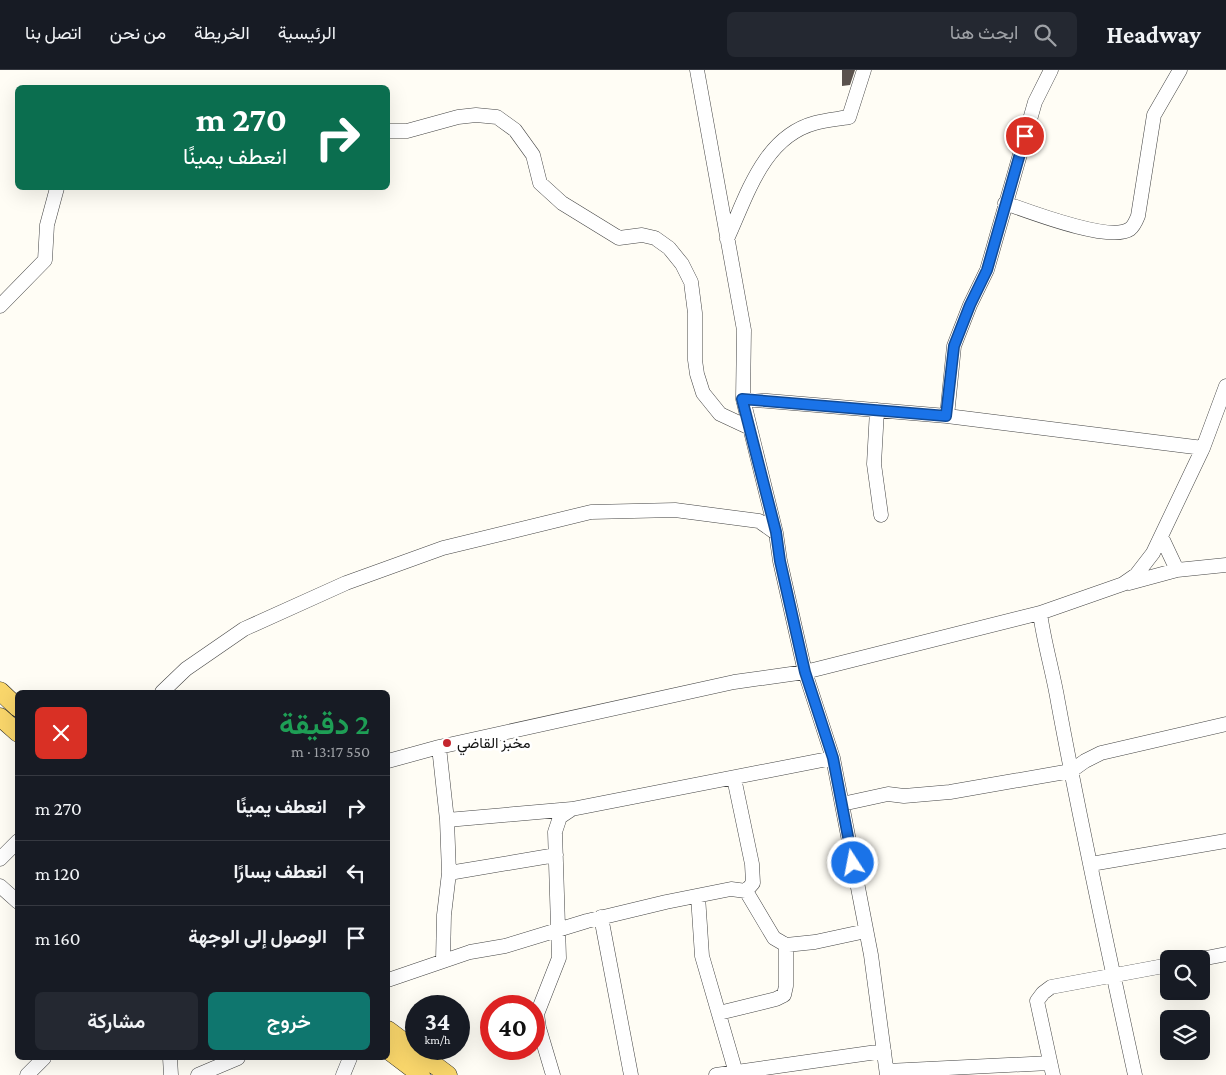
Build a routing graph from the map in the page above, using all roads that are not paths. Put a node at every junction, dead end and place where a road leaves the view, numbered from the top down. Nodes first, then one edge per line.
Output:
1 (697, 70) edge
2 (864, 70) edge
3 (1051, 70) edge
4 (1180, 70) edge
5 (390, 131) edge
6 (56, 190) edge
7 (1005, 203) junction
8 (727, 239) junction
9 (0, 306) edge
10 (1226, 386) edge
11 (742, 399) junction
12 (877, 410) junction
13 (946, 416) junction
14 (750, 428) junction
15 (1202, 448) junction
16 (881, 515) dead end
17 (776, 532) junction
18 (1161, 536) junction
19 (1226, 565) edge
20 (1177, 570) junction
21 (1123, 584) junction
22 (1040, 613) junction
23 (805, 672) junction
24 (164, 690) edge
25 (0, 691) edge
26 (15, 705) edge
27 (0, 717) edge
28 (1226, 724) edge
29 (15, 730) edge
30 (438, 747) junction
31 (833, 758) junction
32 (390, 760) edge
33 (1070, 772) junction
34 (734, 778) junction
35 (842, 804) junction
36 (572, 809) junction
37 (447, 820) junction
38 (1226, 841) edge
39 (15, 844) edge
40 (556, 855) junction
41 (0, 860) edge
42 (1091, 864) junction
43 (449, 873) junction
44 (0, 886) edge
45 (746, 890) junction
46 (698, 896) junction
47 (15, 899) edge
48 (601, 917) junction
49 (558, 930) junction
50 (866, 931) junction
51 (786, 945) junction
52 (1226, 954) edge
53 (1210, 957) edge
54 (443, 960) junction
55 (1160, 967) edge
56 (1114, 976) junction
57 (390, 979) edge
58 (718, 1013) junction
59 (390, 1032) edge
60 (884, 1051) junction
61 (390, 1052) edge
62 (42, 1060) edge
63 (170, 1060) edge
64 (233, 1060) edge
65 (349, 1060) edge
66 (1051, 1069) edge
67 (736, 1073) junction
68 (887, 1073) edge
69 (28, 1075) edge
70 (171, 1075) edge
71 (198, 1075) edge
72 (343, 1075) edge
73 (421, 1075) edge
74 (448, 1075) edge
75 (552, 1075) edge
76 (631, 1075) edge
77 (716, 1075) edge
78 (1135, 1075) edge

1 - 8 street
2 - 8 street
3 - 7 street
4 - 7 street
5 - 14 street
6 - 9 street
7 - 13 street
8 - 11 street
10 - 15 street
11 - 12 street
11 - 14 street
12 - 13 street
12 - 16 street
13 - 15 street
14 - 17 street
15 - 18 street
17 - 23 street
17 - 24 street
18 - 20 street
18 - 21 street
19 - 20 street
20 - 21 street
21 - 22 street
22 - 23 street
22 - 33 street
23 - 30 street
23 - 31 street
25 - 26 main road
27 - 29 main road
28 - 33 street
30 - 32 street
30 - 37 street
31 - 34 street
31 - 35 street
33 - 35 street
33 - 42 street
34 - 36 street
34 - 45 street
35 - 50 street
36 - 37 street
36 - 40 street
37 - 43 street
38 - 42 street
39 - 41 street
40 - 43 street
40 - 49 street
42 - 56 street
43 - 54 street
44 - 47 street
45 - 46 street
45 - 51 street
46 - 48 street
46 - 58 street
48 - 49 street
48 - 76 street
49 - 54 street
49 - 75 street
50 - 51 street
50 - 60 street
51 - 58 street
52 - 53 street
54 - 57 street
55 - 56 street
56 - 66 street
56 - 78 street
58 - 67 street
59 - 74 main road
60 - 67 street
60 - 68 street
61 - 73 main road
62 - 69 street
63 - 70 street
64 - 71 street
65 - 72 street
66 - 68 street
67 - 77 street

